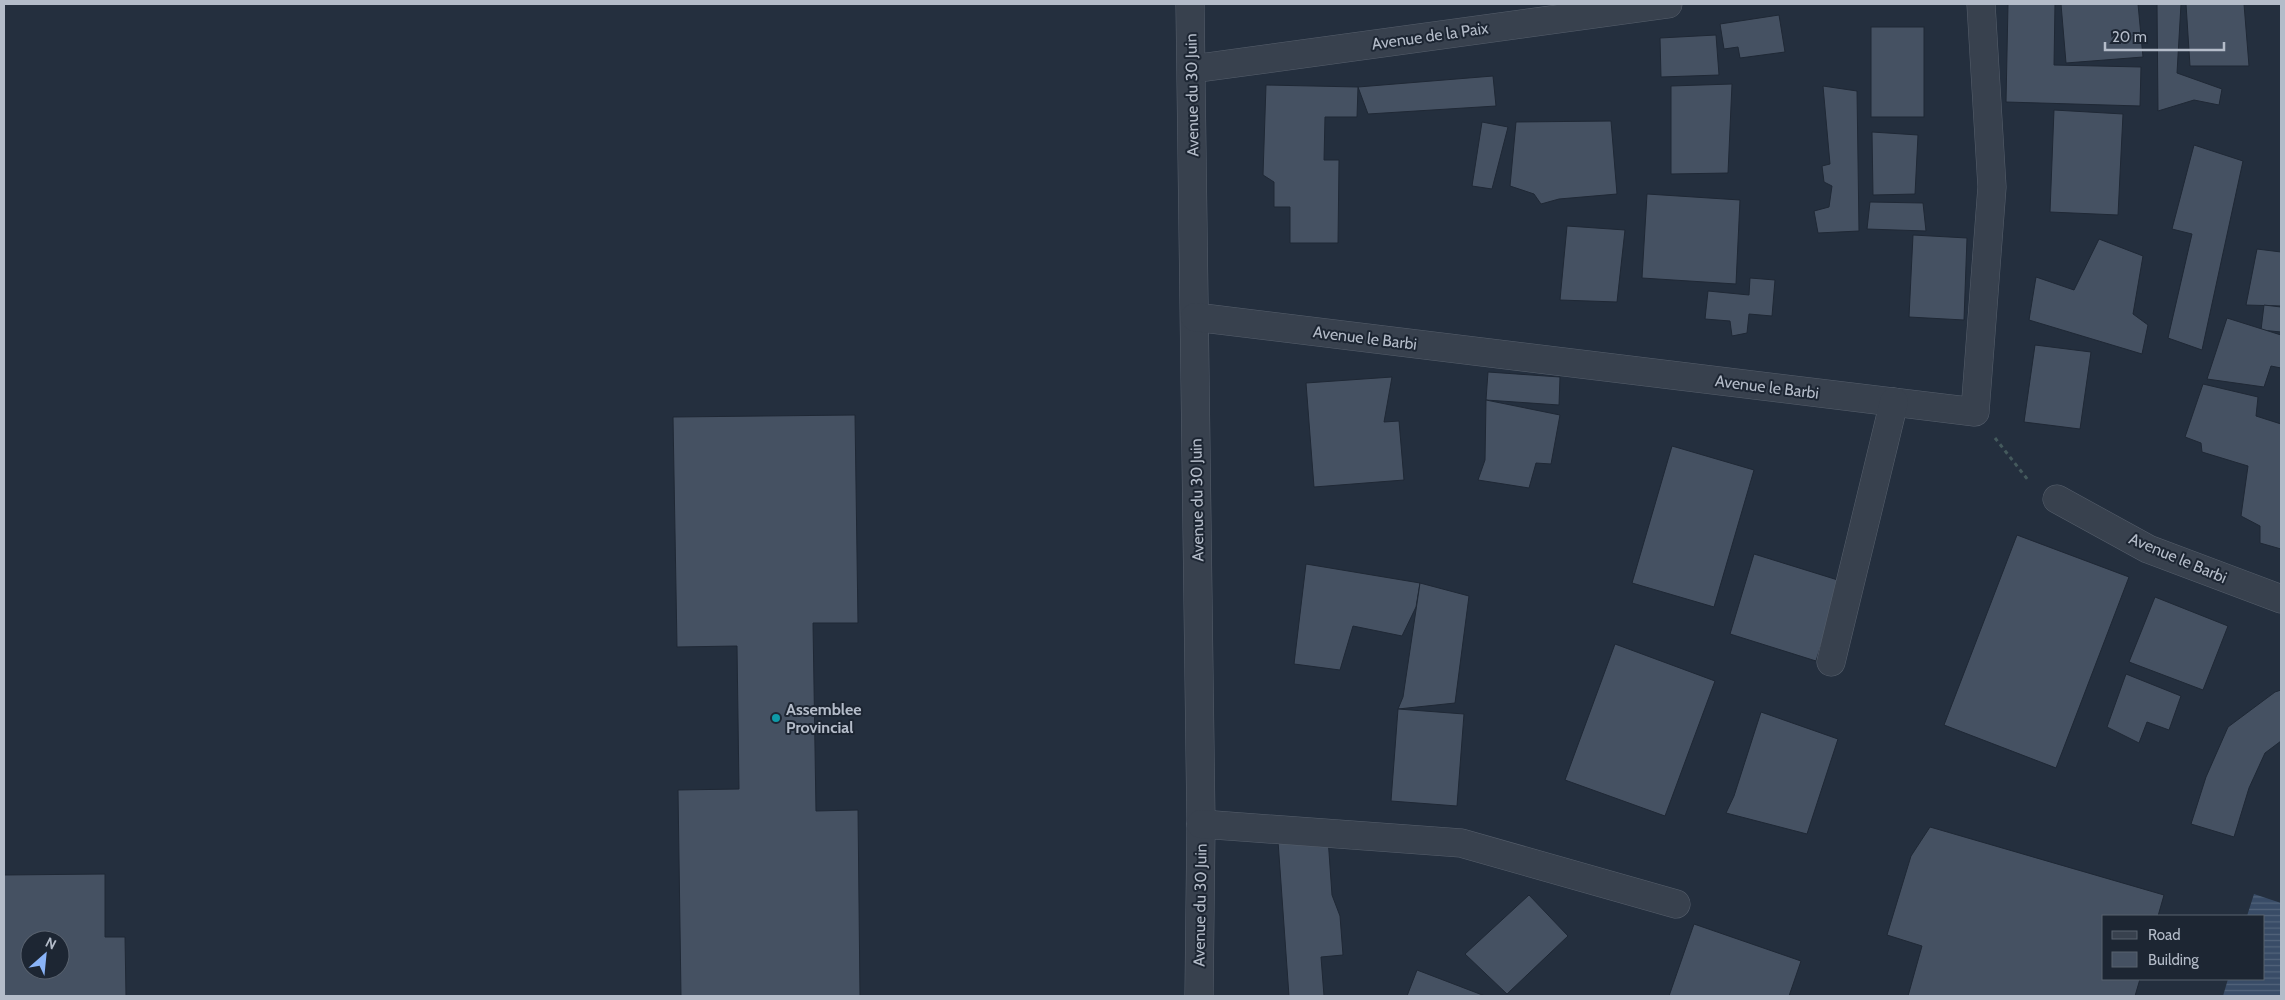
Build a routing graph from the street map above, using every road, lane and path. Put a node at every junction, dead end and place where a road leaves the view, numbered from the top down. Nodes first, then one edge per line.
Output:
1 (1190, 4) edge
2 (1668, 4) edge
3 (1981, 4) edge
4 (1192, 69) junction
5 (1195, 317) junction
6 (1894, 402) junction
7 (1975, 412) junction
8 (2057, 499) joint
9 (2281, 600) edge
10 (1831, 662) dead end
11 (1201, 824) junction
12 (1676, 904) dead end
13 (1199, 996) edge

1 - 4 street, Avenue du 30 Juin
2 - 4 street, Avenue de la Paix
3 - 7 street
4 - 5 street, Avenue du 30 Juin
5 - 6 street, Avenue le Barbi
5 - 11 street, Avenue du 30 Juin
6 - 7 street, Avenue le Barbi
6 - 10 street
7 - 8 path
8 - 9 street, Avenue le Barbi
11 - 12 street
11 - 13 street, Avenue du 30 Juin

